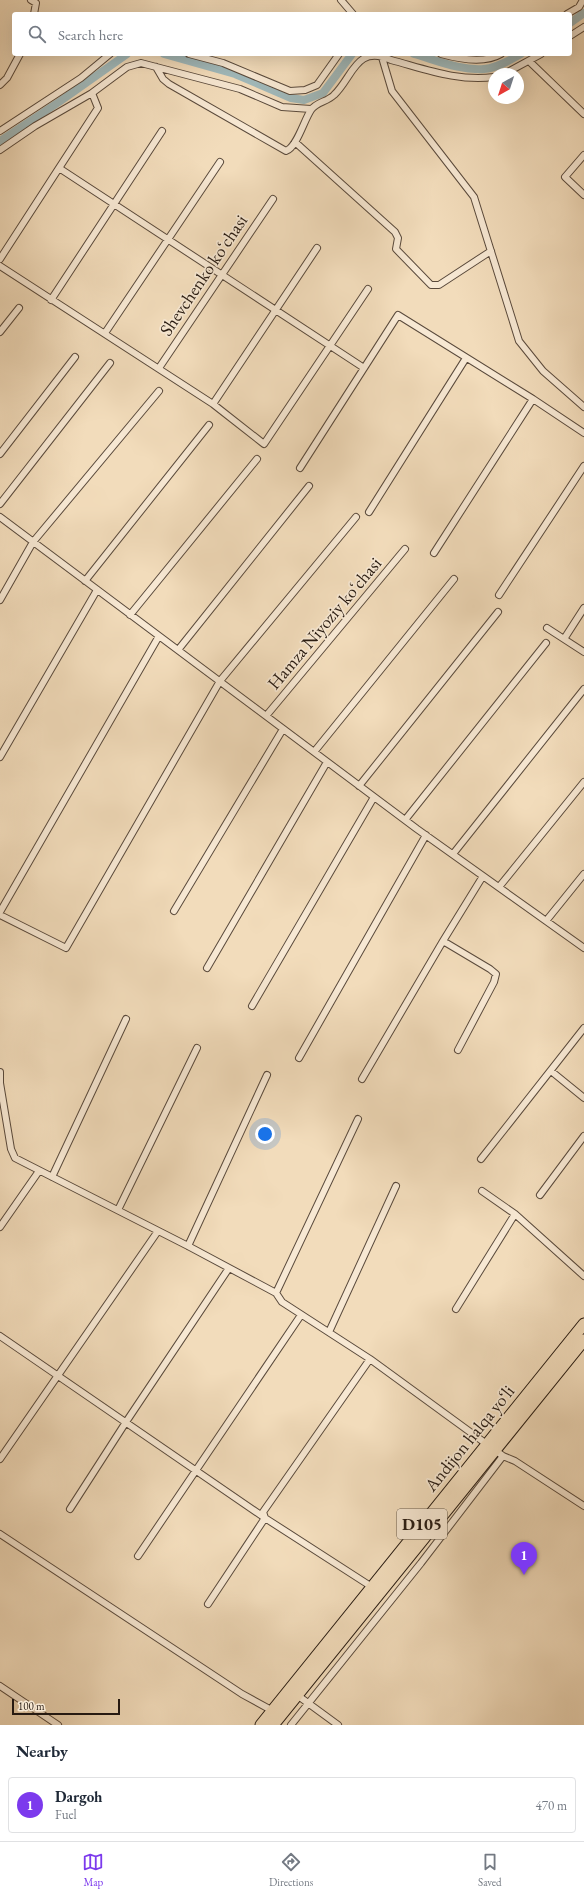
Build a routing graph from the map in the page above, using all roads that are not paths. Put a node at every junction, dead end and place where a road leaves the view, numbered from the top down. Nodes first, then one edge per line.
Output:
1 (31, 0) edge
2 (341, 0) edge
3 (583, 0) edge
4 (34, 12) edge
5 (351, 12) edge
6 (570, 12) edge
7 (584, 27) edge
8 (572, 35) edge
9 (19, 56) edge
10 (108, 56) edge
11 (197, 56) edge
12 (338, 56) edge
13 (376, 56) edge
14 (382, 56) edge
15 (384, 56) edge
16 (448, 56) edge
17 (494, 56) edge
18 (538, 56) edge
19 (530, 62) junction
20 (156, 67) junction
21 (517, 68) edge
22 (488, 78) edge
23 (0, 85) edge
24 (92, 93) junction
25 (311, 109) junction
26 (584, 114) edge
27 (0, 131) edge
28 (162, 131) dead end
29 (295, 142) junction
30 (0, 150) edge
31 (584, 155) edge
32 (220, 162) dead end
33 (59, 168) junction
34 (584, 195) edge
35 (273, 199) dead end
36 (114, 203) junction
37 (169, 239) junction
38 (317, 248) dead end
39 (491, 251) junction
40 (0, 259) edge
41 (0, 266) edge
42 (221, 274) junction
43 (368, 290) dead end
44 (51, 300) junction
45 (19, 308) dead end
46 (276, 311) junction
47 (0, 332) edge
48 (105, 333) junction
49 (330, 346) junction
50 (75, 357) dead end
51 (466, 358) junction
52 (110, 363) dead end
53 (159, 368) junction
54 (364, 368) junction
55 (159, 391) dead end
56 (533, 399) junction
57 (214, 404) junction
58 (584, 407) edge
59 (209, 425) dead end
60 (584, 433) edge
61 (0, 454) edge
62 (257, 460) dead end
63 (584, 466) edge
64 (300, 468) dead end
65 (309, 486) dead end
66 (0, 504) edge
67 (369, 512) dead end
68 (0, 517) edge
69 (356, 517) dead end
70 (33, 542) junction
71 (405, 549) dead end
72 (434, 554) dead end
73 (454, 579) dead end
74 (85, 581) junction
75 (97, 590) junction
76 (499, 595) dead end
77 (0, 600) edge
78 (584, 608) edge
79 (498, 612) dead end
80 (130, 615) junction
81 (546, 628) dead end
82 (159, 636) junction
83 (564, 639) junction
84 (546, 643) dead end
85 (178, 650) junction
86 (584, 652) edge
87 (220, 681) junction
88 (584, 689) edge
89 (266, 716) junction
90 (283, 729) junction
91 (314, 752) junction
92 (0, 757) edge
93 (327, 762) junction
94 (584, 782) edge
95 (359, 786) junction
96 (374, 796) junction
97 (405, 820) junction
98 (426, 836) junction
99 (453, 854) junction
100 (584, 874) edge
101 (483, 876) junction
102 (499, 887) junction
103 (174, 911) dead end
104 (0, 914) edge
105 (546, 921) junction
106 (442, 941) junction
107 (584, 948) edge
108 (208, 968) dead end
109 (252, 1006) dead end
110 (126, 1019) dead end
111 (584, 1028) edge
112 (197, 1048) dead end
113 (458, 1050) dead end
114 (299, 1058) dead end
115 (550, 1071) junction
116 (0, 1072) edge
117 (267, 1075) dead end
118 (362, 1079) dead end
119 (0, 1083) edge
120 (584, 1098) edge
121 (358, 1119) dead end
122 (584, 1136) edge
123 (481, 1159) dead end
124 (38, 1171) junction
125 (52, 1177) junction
126 (396, 1186) dead end
127 (482, 1191) dead end
128 (540, 1194) dead end
129 (118, 1210) junction
130 (515, 1214) junction
131 (0, 1227) edge
132 (158, 1231) junction
133 (188, 1246) junction
134 (229, 1268) junction
135 (584, 1276) edge
136 (276, 1293) junction
137 (456, 1309) dead end
138 (301, 1315) junction
139 (584, 1324) edge
140 (329, 1332) junction
141 (0, 1336) edge
142 (584, 1340) edge
143 (370, 1359) junction
144 (57, 1375) junction
145 (126, 1422) junction
146 (494, 1450) junction
147 (0, 1459) edge
148 (196, 1470) junction
149 (584, 1506) edge
150 (70, 1509) dead end
151 (265, 1518) junction
152 (0, 1534) edge
153 (138, 1556) dead end
154 (372, 1587) junction
155 (208, 1604) dead end
156 (0, 1686) edge
157 (297, 1695) junction
158 (308, 1703) junction
159 (273, 1710) junction
160 (58, 1725) edge
161 (261, 1725) edge
162 (273, 1725) edge
163 (290, 1725) edge
164 (338, 1725) edge

1 - 4 street
2 - 5 street
3 - 6 street
7 - 8 street
9 - 23 street
10 - 27 street
11 - 12 street
13 - 25 street
14 - 39 street
15 - 22 street
16 - 17 street
18 - 19 street
19 - 21 street
19 - 26 street
20 - 24 street
20 - 25 street
20 - 29 street
24 - 30 street
24 - 33 street
25 - 29 street
28 - 36 street
29 - 39 street
31 - 34 street
32 - 37 street
33 - 36 street
33 - 40 street
35 - 42 street, Shevchenko koʻchasi
36 - 37 street
36 - 44 street
37 - 42 street
37 - 48 street
38 - 46 street
39 - 58 street
41 - 44 street
42 - 46 street
42 - 53 street, Shevchenko koʻchasi
43 - 49 street
44 - 48 street
45 - 47 street
46 - 49 street
46 - 57 street
48 - 53 street
49 - 54 street
49 - 57 street
50 - 61 street
51 - 54 street
51 - 56 street
51 - 67 street
52 - 66 street
53 - 57 street
54 - 64 street
55 - 70 street
56 - 60 street
56 - 72 street
59 - 74 street
62 - 80 street
63 - 76 street
65 - 85 street
68 - 70 street
69 - 87 street
70 - 74 street
70 - 77 street
71 - 89 street, Hamza Niyoziy koʻchasi
73 - 91 street
74 - 75 street
75 - 80 street
75 - 92 street
78 - 83 street
79 - 95 street
80 - 82 street
81 - 83 street
82 - 85 street
82 - 104 street
83 - 86 street
84 - 97 street
85 - 87 street
87 - 89 street
87 - 104 street
88 - 99 street
89 - 90 street
90 - 91 street
90 - 103 street
91 - 93 street
93 - 95 street
93 - 108 street
94 - 102 street
95 - 96 street
96 - 97 street
96 - 109 street
97 - 98 street
98 - 99 street
98 - 114 street
99 - 101 street
100 - 105 street
101 - 102 street
101 - 106 street
102 - 105 street
105 - 107 street
106 - 113 street
106 - 118 street
110 - 125 street
111 - 115 street
112 - 129 street
115 - 120 street
115 - 123 street
116 - 119 street
117 - 133 street
119 - 124 street
121 - 136 street
122 - 128 street
124 - 125 street
124 - 131 street
125 - 129 street
126 - 140 street
127 - 130 street
129 - 132 street
130 - 135 street
130 - 137 street
132 - 133 street
132 - 144 street
133 - 134 street
134 - 136 street
134 - 145 street
136 - 138 street
138 - 140 street
138 - 148 street
139 - 146 highway, Andijon halqa yo‘li / D105
140 - 143 street
141 - 144 street
142 - 146 highway, Andijon halqa yo‘li / D105
143 - 146 street
143 - 151 street
144 - 145 street
144 - 147 street
145 - 148 street
145 - 150 street
146 - 149 street
146 - 154 highway, Andijon halqa yo‘li / D105
146 - 157 highway, Andijon halqa yo‘li / D105
146 - 158 street
148 - 151 street
148 - 153 street
151 - 154 street
151 - 155 street
152 - 159 street
154 - 159 highway, Andijon halqa yo‘li / D105
156 - 160 street
157 - 158 street
157 - 162 highway, Andijon halqa yo‘li / D105
158 - 163 street
158 - 164 street
159 - 161 highway, Andijon halqa yo‘li / D105

